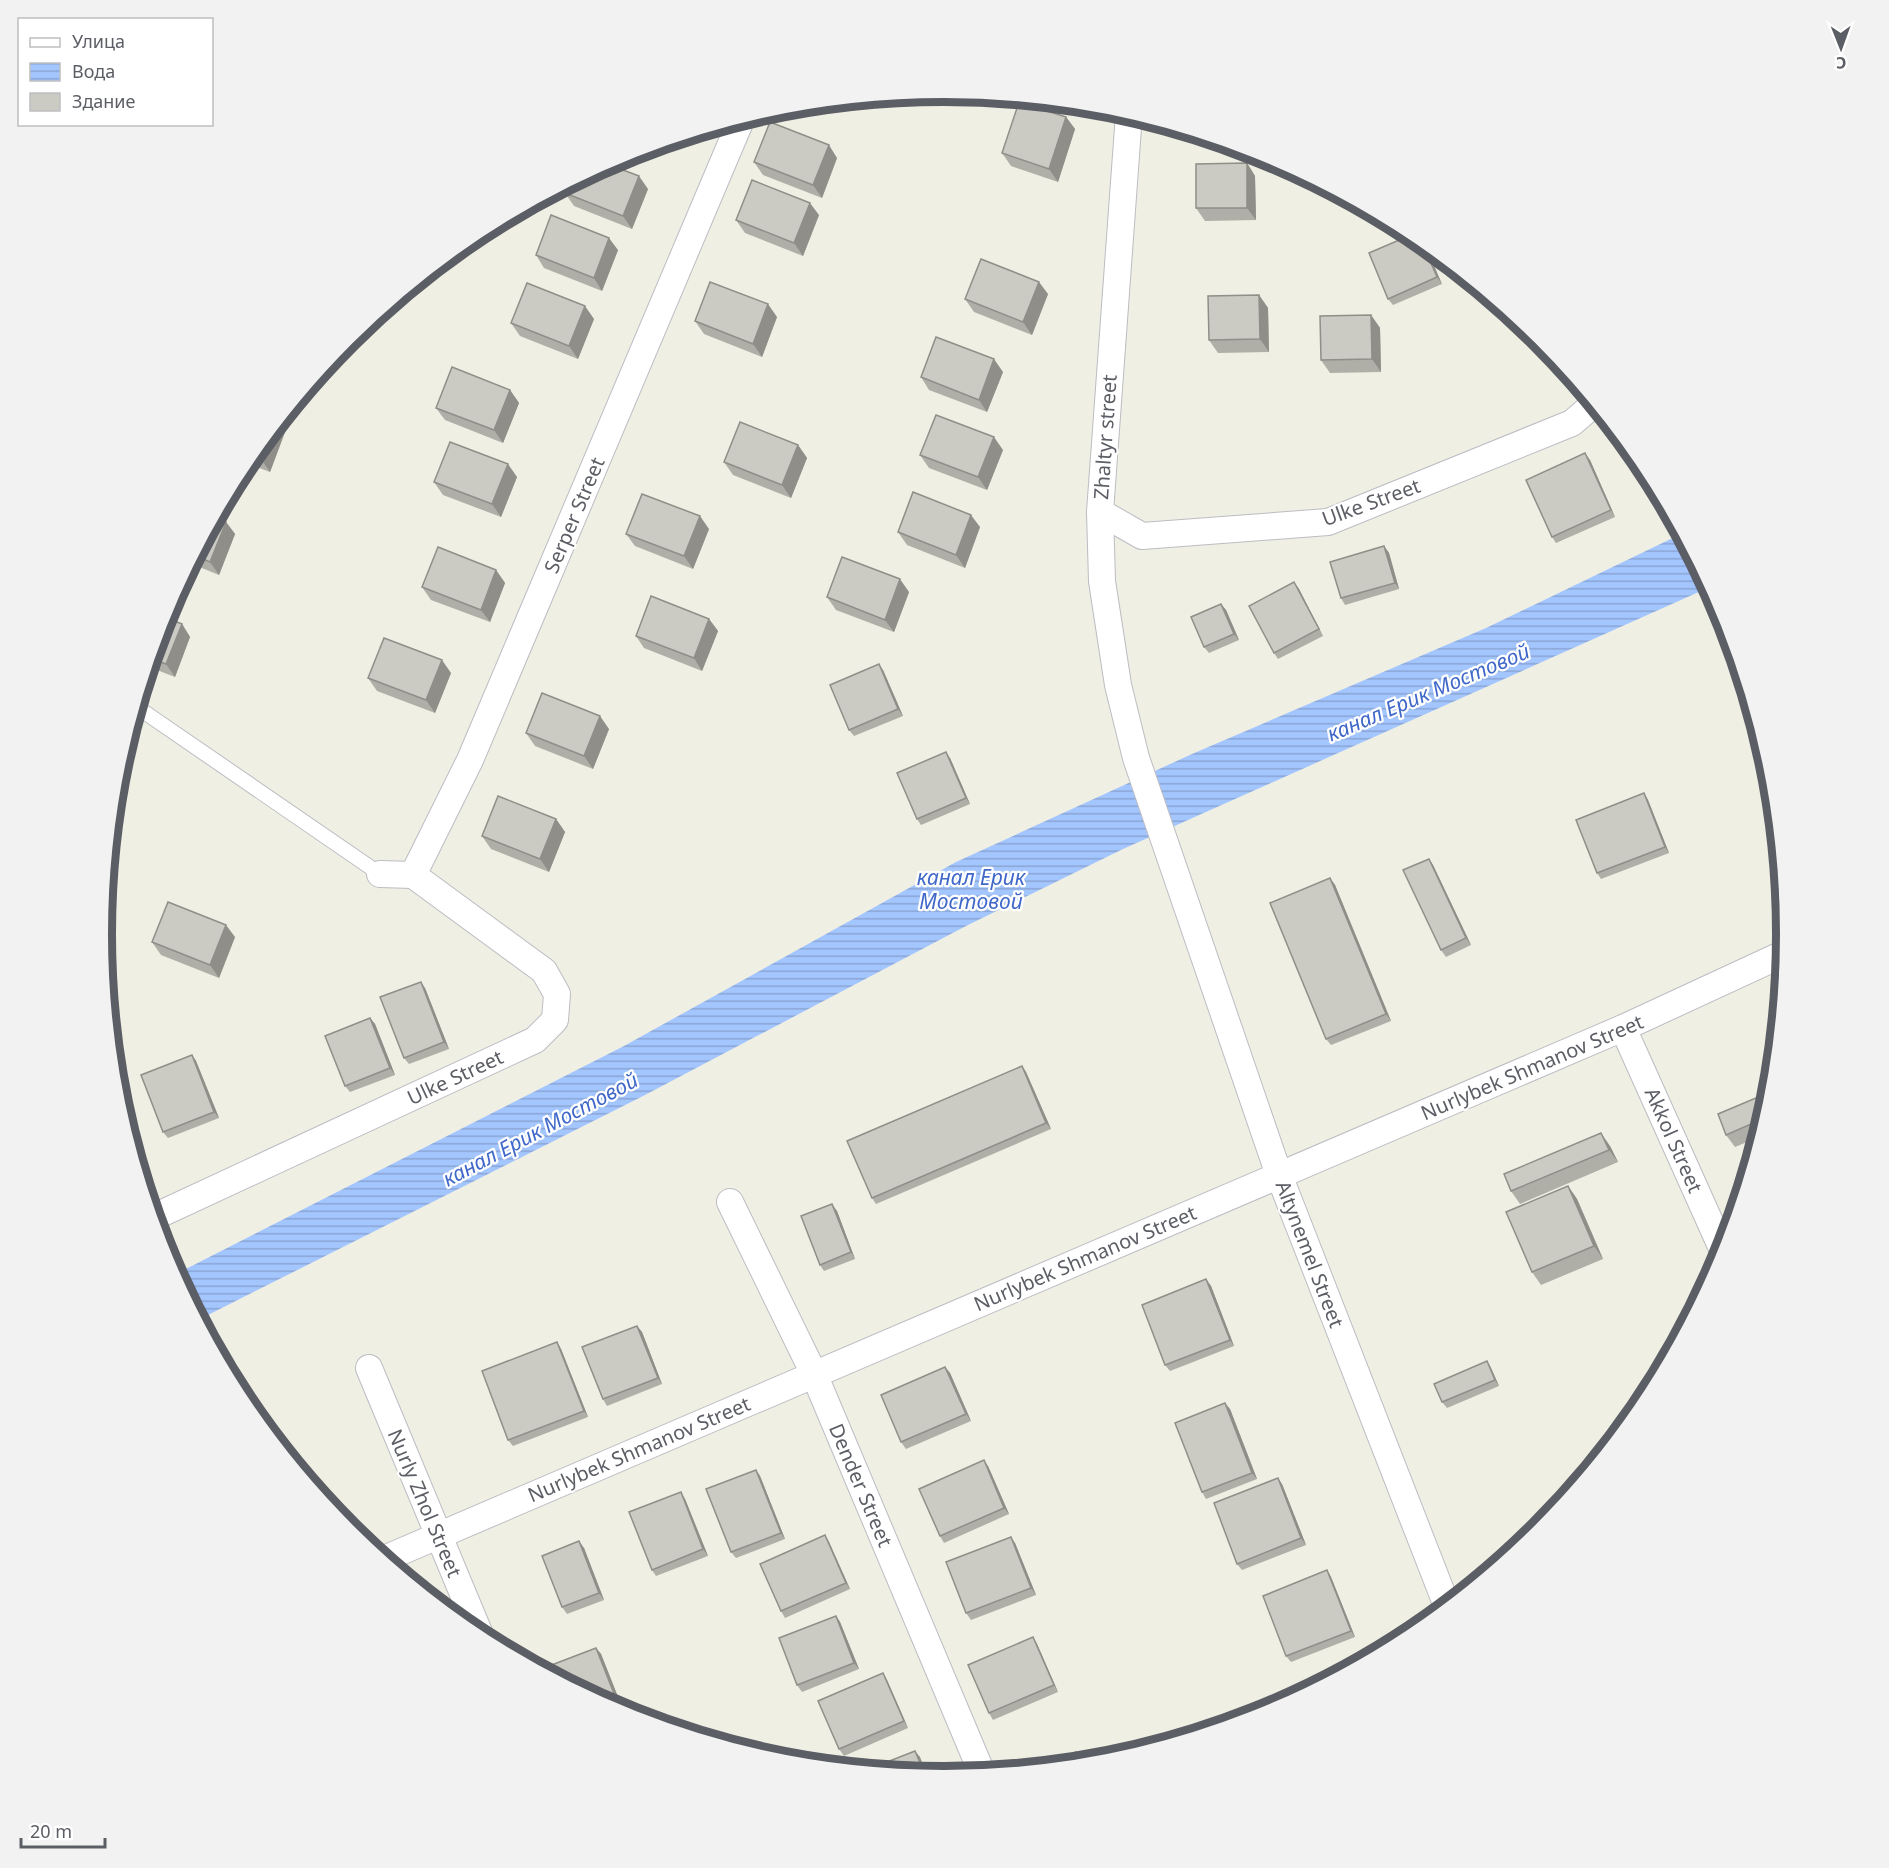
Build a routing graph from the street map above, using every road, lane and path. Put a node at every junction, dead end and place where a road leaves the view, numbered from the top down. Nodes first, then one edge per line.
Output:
1 (1128, 123) edge
2 (738, 128) edge
3 (1589, 408) edge
4 (1100, 512) junction
5 (143, 711) edge
6 (380, 874) joint
7 (413, 875) junction
8 (1183, 898) joint
9 (1776, 957) edge
10 (1623, 1028) junction
11 (1279, 1175) junction
12 (730, 1202) dead end
13 (162, 1213) edge
14 (1718, 1239) edge
15 (369, 1368) dead end
16 (814, 1374) junction
17 (439, 1535) junction
18 (392, 1556) edge
19 (1444, 1599) edge
20 (474, 1620) edge
21 (979, 1765) edge

1 - 4 street, Zhaltyr street
2 - 7 street, Serper Street
3 - 4 street, Ulke Street
4 - 8 street, Zhaltyr street
5 - 6 lane
6 - 7 street
7 - 13 street, Ulke Street
8 - 11 street, Altynemel Street
9 - 10 street, Nurlybek Shmanov Street
10 - 11 street, Nurlybek Shmanov Street
10 - 14 street, Akkol Street
11 - 16 street, Nurlybek Shmanov Street
11 - 19 street, Altynemel Street
12 - 16 street, Dender Street
15 - 17 street, Nurly Zhol Street
16 - 17 street, Nurlybek Shmanov Street
16 - 21 street, Dender Street
17 - 18 street, Nurlybek Shmanov Street
17 - 20 street, Nurly Zhol Street

